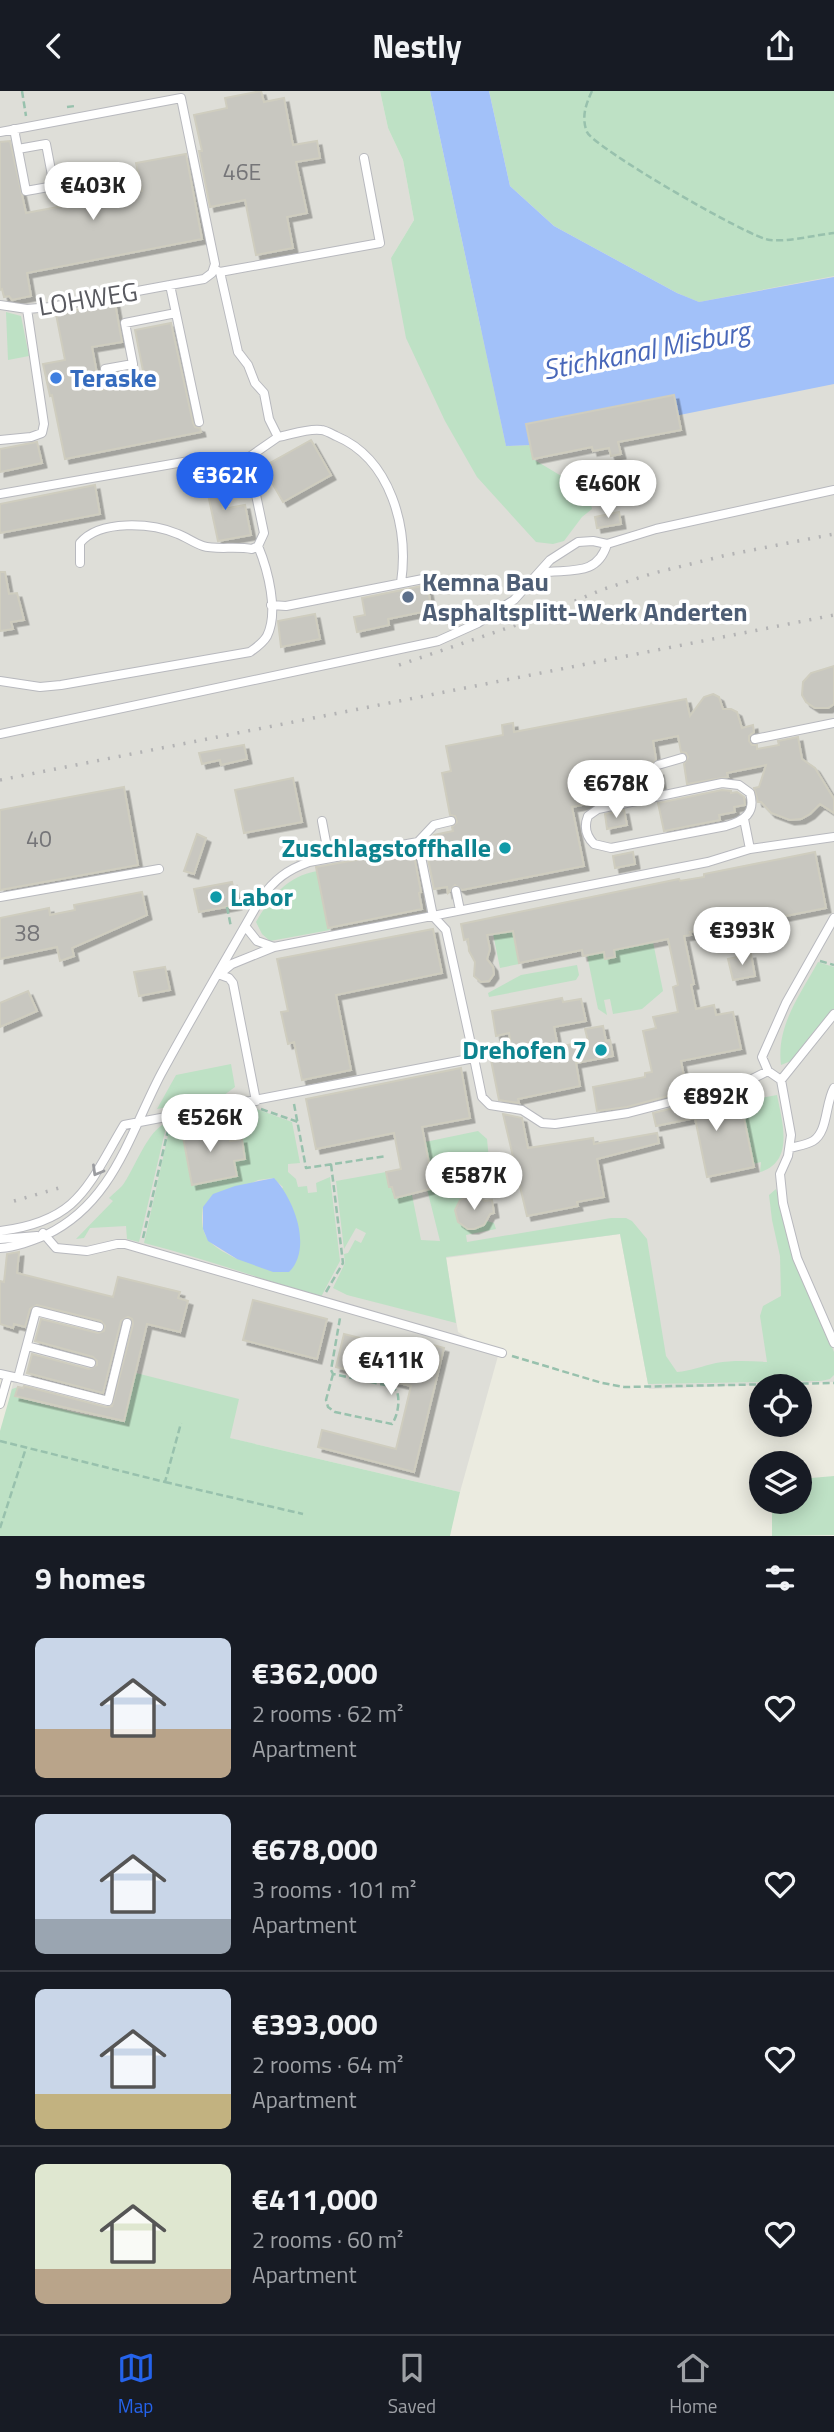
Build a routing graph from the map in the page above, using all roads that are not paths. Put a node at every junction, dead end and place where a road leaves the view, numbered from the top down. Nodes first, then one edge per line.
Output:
1 (14, 129) junction
2 (0, 132) edge
3 (18, 149) junction
4 (364, 158) dead end
5 (217, 271) junction
6 (173, 285) junction
7 (0, 305) edge
8 (26, 309) junction
9 (176, 313) junction
10 (105, 369) dead end
11 (199, 422) dead end
12 (278, 437) junction
13 (0, 440) edge
14 (242, 462) junction
15 (834, 490) edge
16 (0, 494) edge
17 (607, 544) junction
18 (258, 546) junction
19 (80, 563) dead end
20 (539, 573) junction
21 (428, 578) dead end
22 (401, 583) junction
23 (271, 605) junction
24 (0, 681) edge
25 (834, 723) edge
26 (0, 734) edge
27 (755, 739) dead end
28 (682, 758) dead end
29 (658, 765) dead end
30 (744, 819) junction
31 (322, 821) dead end
32 (451, 821) dead end
33 (834, 837) edge
34 (418, 842) junction
35 (750, 849) junction
36 (329, 858) junction
37 (159, 869) dead end
38 (456, 891) dead end
39 (0, 897) edge
40 (460, 910) junction
41 (433, 916) junction
42 (834, 918) edge
43 (245, 926) junction
44 (274, 947) junction
45 (218, 974) junction
46 (834, 1014) edge
47 (474, 1058) junction
48 (768, 1071) junction
49 (781, 1080) junction
50 (834, 1088) edge
51 (256, 1101) junction
52 (139, 1123) junction
53 (790, 1148) junction
54 (39, 1224) junction
55 (0, 1231) edge
56 (44, 1235) junction
57 (0, 1240) edge
58 (0, 1248) edge
59 (127, 1323) dead end
60 (99, 1327) dead end
61 (834, 1343) edge
62 (27, 1346) junction
63 (502, 1353) road end
64 (91, 1363) dead end
65 (4, 1375) edge
66 (18, 1378) junction
67 (0, 1404) edge

1 - 2 lane
1 - 3 lane
1 - 5 lane
3 - 3 lane
4 - 5 lane, LOHWEG
5 - 6 lane, LOHWEG
5 - 12 lane
6 - 8 lane, LOHWEG
6 - 9 lane
7 - 8 lane, LOHWEG
8 - 13 lane
9 - 10 lane
9 - 11 lane
12 - 14 lane
12 - 22 lane
14 - 16 lane
14 - 18 lane
15 - 17 lane
17 - 20 lane
17 - 20 lane
18 - 19 lane
18 - 23 lane
20 - 26 lane
21 - 22 lane
22 - 23 lane
23 - 24 lane
25 - 27 lane
28 - 29 lane
30 - 30 lane
30 - 35 lane
31 - 36 lane
32 - 34 lane
33 - 35 lane
34 - 36 lane
34 - 41 lane
35 - 40 lane
36 - 43 lane
37 - 39 lane
38 - 40 lane
40 - 41 lane
41 - 44 lane
41 - 47 lane
42 - 48 lane
43 - 44 lane
43 - 45 lane
44 - 45 lane
45 - 51 lane
45 - 52 lane
46 - 49 lane
47 - 48 lane
47 - 51 lane
48 - 49 lane
49 - 53 lane
50 - 53 lane
51 - 52 lane
52 -> 54 lane
52 - 56 lane
53 - 61 lane
54 - 55 lane
54 - 56 lane
56 - 57 lane
56 - 58 lane
56 - 63 lane
59 - 66 lane
60 - 62 lane
62 - 64 lane
62 - 66 lane
65 - 66 lane
65 - 67 lane

